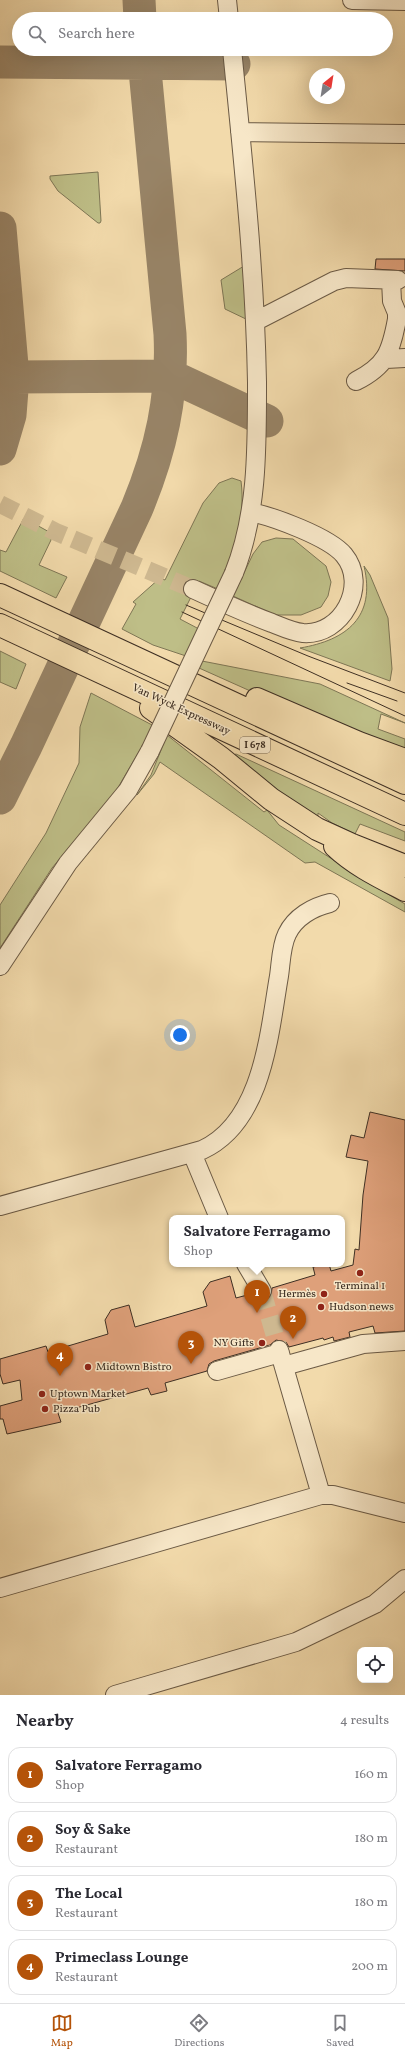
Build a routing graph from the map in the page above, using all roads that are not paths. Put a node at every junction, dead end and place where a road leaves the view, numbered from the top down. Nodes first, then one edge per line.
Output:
1 (227, 0) edge
2 (352, 0) edge
3 (405, 1) edge
4 (228, 12) edge
5 (233, 56) edge
6 (240, 132) junction
7 (405, 134) edge
8 (256, 321) junction
9 (405, 358) edge
10 (386, 359) junction
11 (356, 382) dead end
12 (251, 512) junction
13 (193, 589) tunnel mouth
14 (0, 595) edge
15 (0, 625) edge
16 (128, 656) junction
17 (106, 675) junction
18 (405, 760) edge
19 (405, 783) edge
20 (405, 814) edge
21 (317, 829) junction
22 (405, 866) edge
23 (405, 890) edge
24 (330, 903) dead end
25 (0, 966) edge
26 (192, 1153) junction
27 (0, 1206) edge
28 (218, 1215) edge
29 (248, 1267) edge
30 (262, 1291) tunnel mouth
31 (405, 1341) edge
32 (281, 1356) junction
33 (217, 1371) dead end
34 (321, 1495) junction
35 (405, 1513) edge
36 (405, 1579) edge
37 (0, 1588) edge
38 (115, 1695) edge

1 - 4 lane
2 - 3 lane
5 - 6 lane
6 - 7 lane
6 - 8 lane
8 - 10 lane
8 - 12 lane
9 - 10 lane
10 - 11 lane
12 - 13 lane
12 - 25 lane, bridge
14 - 16 highway, I 678
15 - 17 highway, Van Wyck Expressway / I 678
16 - 18 highway
16 - 19 highway, I 678
17 - 20 highway, Van Wyck Expressway / I 678
17 - 21 highway
21 - 22 highway
21 - 23 highway
24 - 26 lane
26 - 27 lane
26 - 28 lane
29 - 30 lane
31 - 32 lane
32 - 33 lane
32 - 34 lane
34 - 35 lane
34 - 37 lane
36 - 38 lane

